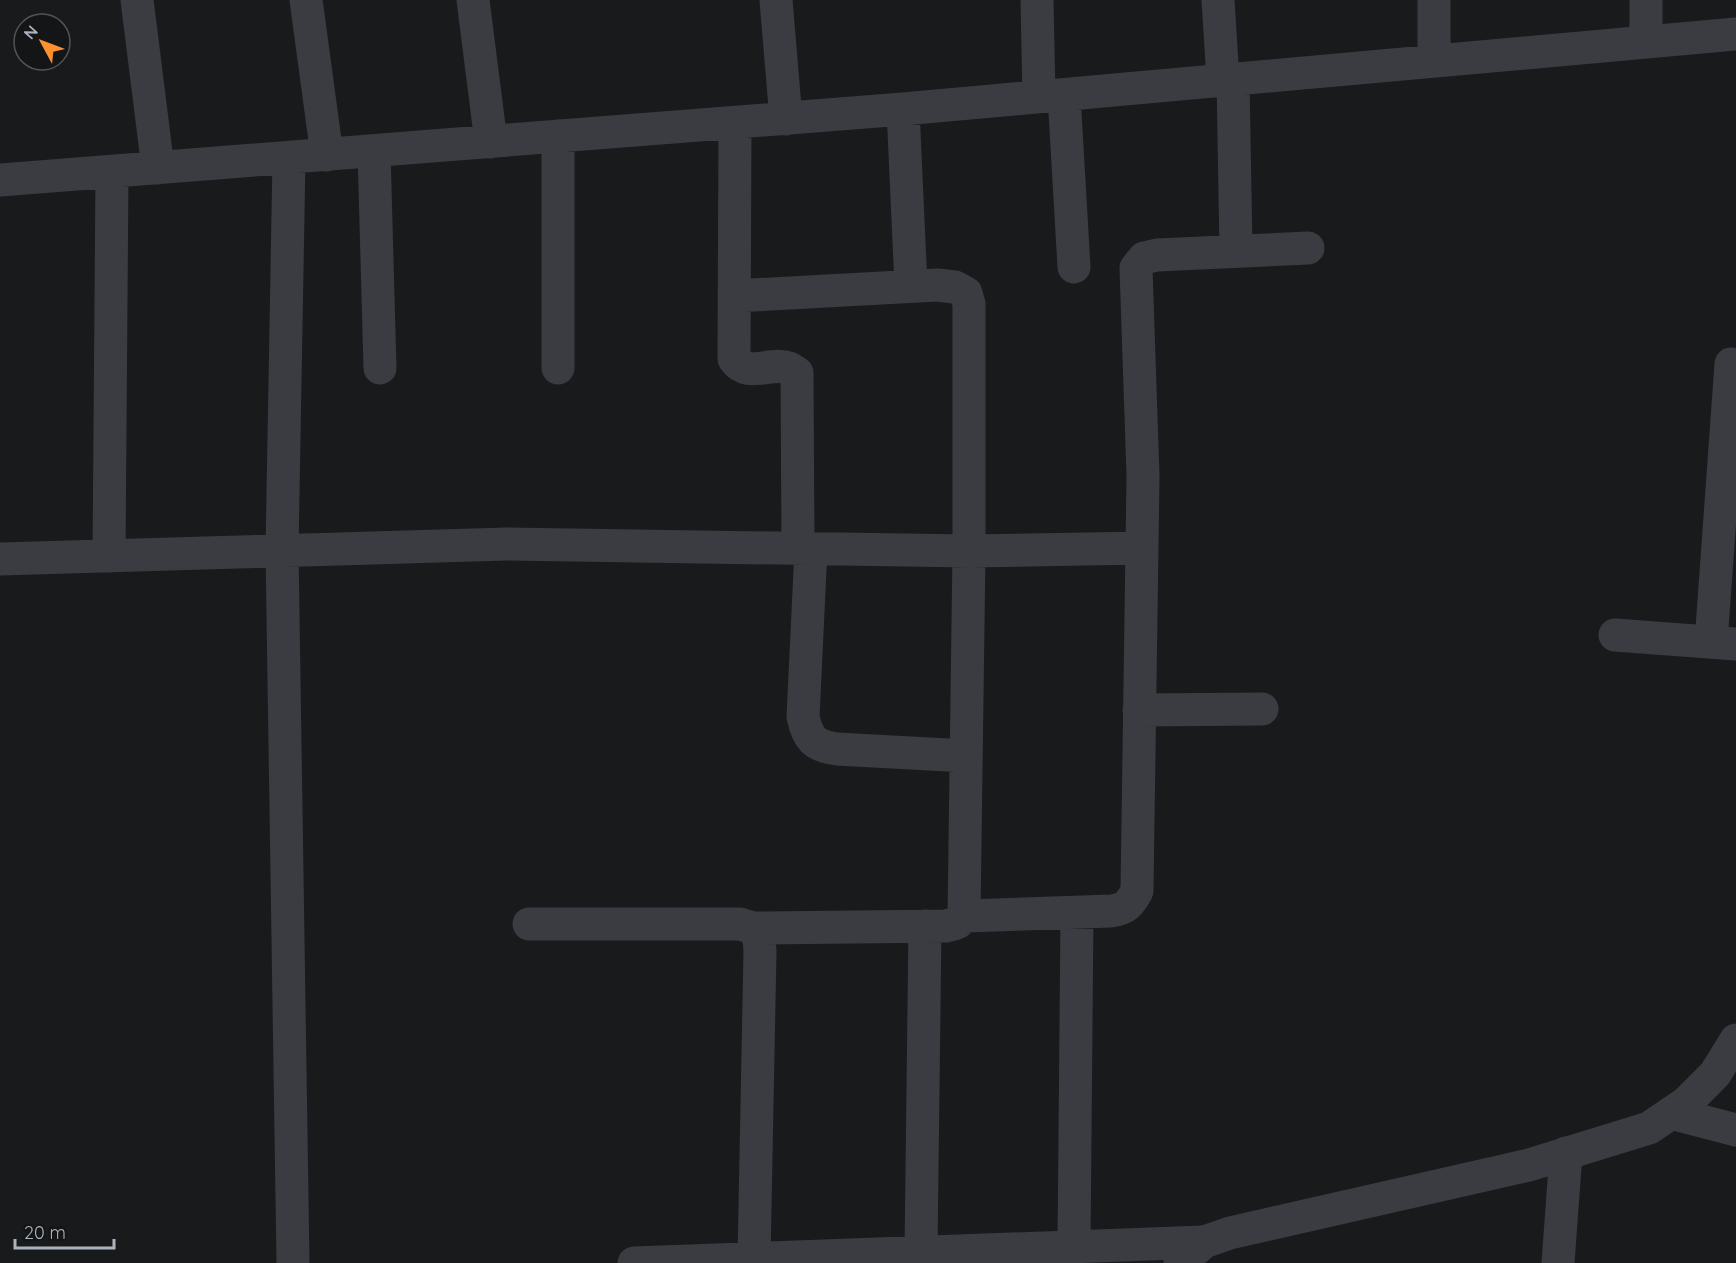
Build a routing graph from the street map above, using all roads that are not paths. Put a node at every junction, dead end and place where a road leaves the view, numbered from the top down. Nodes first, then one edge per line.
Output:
1 (137, 0) edge
2 (306, 0) edge
3 (473, 0) edge
4 (776, 0) edge
5 (1037, 0) edge
6 (1218, 0) edge
7 (1434, 0) edge
8 (1646, 0) edge
9 (1736, 34) edge
10 (1646, 42) junction
11 (1434, 61) junction
12 (1228, 80) junction
13 (1051, 96) junction
14 (903, 109) junction
15 (786, 119) junction
16 (735, 123) junction
17 (558, 136) junction
18 (491, 142) junction
19 (374, 151) junction
20 (327, 155) junction
21 (289, 158) junction
22 (158, 168) junction
23 (112, 172) junction
24 (0, 180) edge
25 (1308, 248) dead end
26 (1236, 251) junction
27 (1074, 267) dead end
28 (911, 286) junction
29 (735, 296) junction
30 (1731, 364) dead end
31 (380, 368) dead end
32 (558, 368) dead end
33 (1142, 548) junction
34 (804, 549) junction
35 (282, 550) junction
36 (969, 551) junction
37 (109, 556) junction
38 (0, 559) edge
39 (1615, 635) dead end
40 (1723, 643) edge
41 (1262, 709) dead end
42 (1139, 710) junction
43 (966, 756) junction
44 (1077, 913) junction
45 (964, 916) junction
46 (529, 924) dead end
47 (926, 926) junction
48 (753, 928) junction
49 (1736, 1040) edge
50 (1671, 1113) junction
51 (1736, 1130) edge
52 (1566, 1153) junction
53 (1204, 1242) junction
54 (1074, 1246) junction
55 (921, 1252) junction
56 (754, 1258) junction
57 (707, 1261) edge
58 (293, 1263) edge
59 (634, 1263) edge
60 (1180, 1263) edge
61 (1558, 1263) edge

1 - 22 street
2 - 20 street
3 - 18 street
4 - 15 street
5 - 13 street
6 - 12 street
7 - 11 street
8 - 10 street
9 - 10 street
10 - 11 street
11 - 12 street
12 - 13 street
12 - 26 street
13 - 14 street
13 - 27 street
14 - 15 street
14 - 28 street
15 - 16 street
16 - 17 street
16 - 29 street
17 - 18 street
17 - 32 street
18 - 19 street
19 - 20 street
19 - 31 street
20 - 21 street
21 - 22 street
21 - 35 street
22 - 23 street
23 - 24 street
23 - 37 street
25 - 26 street
26 - 33 street
28 - 29 street
28 - 36 street
29 - 34 street
30 - 40 street
33 - 36 street
33 - 42 street
34 - 35 street
34 - 36 street
34 - 43 street
35 - 37 street
35 - 58 street
36 - 43 street
37 - 38 street
39 - 40 street
41 - 42 street
42 - 44 street
43 - 45 street
44 - 45 street
44 - 54 street
45 - 47 street
46 - 48 street
47 - 48 street
47 - 55 street
48 - 56 street
49 - 50 street
50 - 51 street
50 - 52 street
52 - 53 street
52 - 61 street
53 - 54 street
53 - 60 street
54 - 55 street
55 - 56 street
56 - 57 street
57 - 59 street

